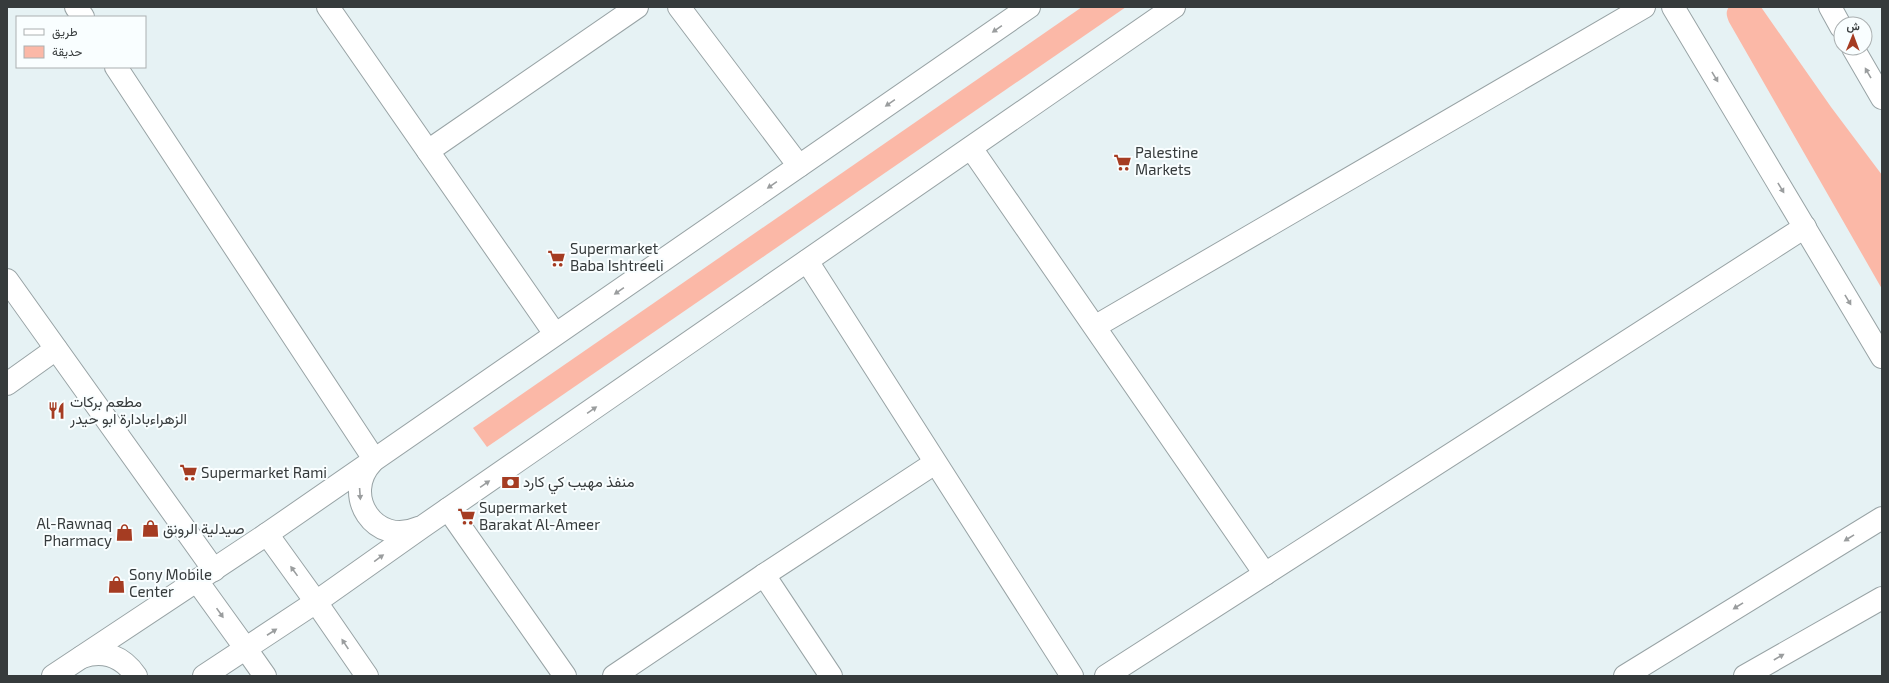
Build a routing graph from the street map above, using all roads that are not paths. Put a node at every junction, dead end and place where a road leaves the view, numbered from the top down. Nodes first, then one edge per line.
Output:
1 (76, 7) edge
2 (328, 7) edge
3 (637, 7) edge
4 (678, 7) edge
5 (1029, 7) edge
6 (1174, 7) edge
7 (1644, 7) edge
8 (1673, 7) edge
9 (1691, 7) edge
10 (1830, 7) edge
11 (82, 16) edge
12 (1835, 16) edge
13 (1697, 47) junction
14 (1858, 56) edge
15 (117, 68) edge
16 (1882, 98) edge
17 (971, 148) junction
18 (428, 151) junction
19 (799, 166) junction
20 (1805, 227) junction
21 (807, 261) junction
22 (7, 280) edge
23 (1096, 326) junction
24 (555, 334) junction
25 (56, 348) junction
26 (1882, 357) edge
27 (7, 384) edge
28 (374, 459) junction
29 (935, 464) junction
30 (448, 509) junction
31 (1882, 518) edge
32 (422, 526) junction
33 (267, 534) junction
34 (1265, 574) junction
35 (764, 575) junction
36 (206, 576) junction
37 (1882, 598) edge
38 (316, 602) junction
39 (246, 649) junction
40 (78, 658) junction
41 (54, 676) edge
42 (136, 676) edge
43 (204, 676) edge
44 (265, 676) edge
45 (367, 676) edge
46 (565, 676) edge
47 (614, 676) edge
48 (831, 676) edge
49 (1072, 676) edge
50 (1106, 676) edge
51 (1625, 676) edge
52 (1745, 676) edge

1 - 11 street
2 - 18 street
3 - 18 street
4 - 19 street
5 -> 19 street
6 - 17 street
7 - 23 street
8 - 13 street
9 - 13 street
10 - 12 street
13 -> 20 street
16 -> 14 street
15 - 28 street
17 - 21 street
17 - 23 street
18 - 24 street
19 -> 24 street
20 -> 26 street
20 - 34 street
21 - 29 street
30 -> 21 street
22 - 25 street
23 - 34 street
24 - 28 street
25 - 27 street
25 - 36 street
28 -> 32 street
28 - 33 street
29 - 35 street
29 - 49 street
30 - 32 street
30 - 46 street
31 -> 51 street
38 -> 32 street
33 - 36 street
38 -> 33 street
34 - 50 street
35 - 47 street
35 - 48 street
36 -> 39 street
36 - 40 street
52 -> 37 street
39 -> 38 street
45 -> 38 street
39 - 43 street
39 - 44 street
40 - 41 street
40 - 42 street

